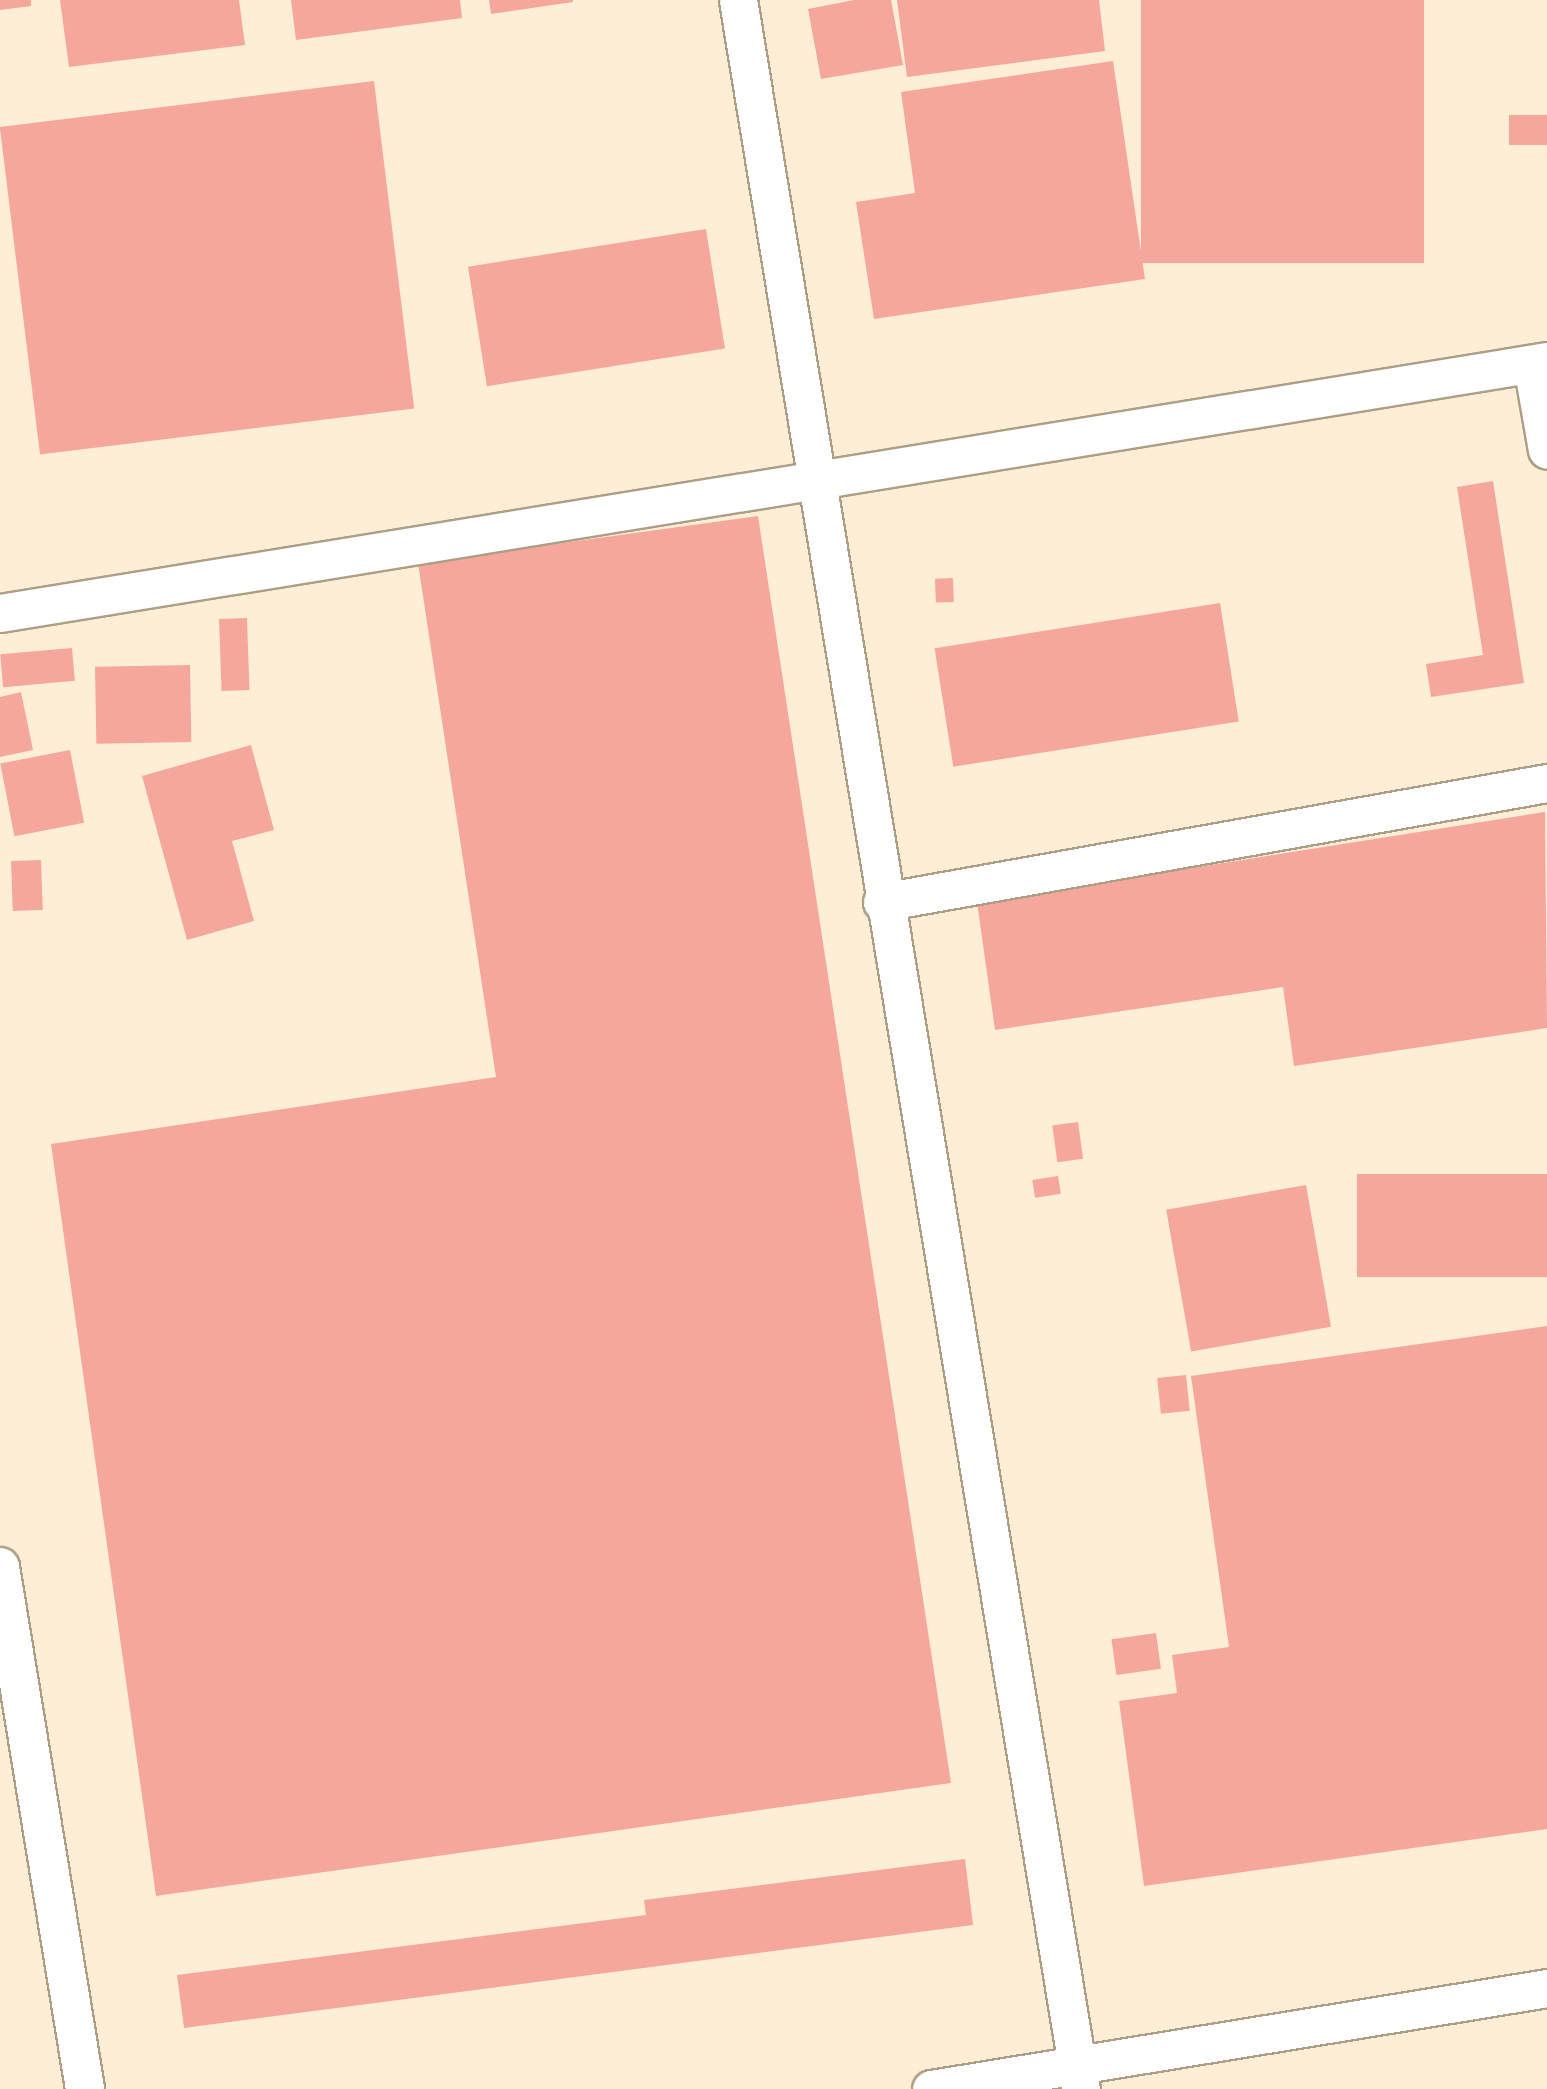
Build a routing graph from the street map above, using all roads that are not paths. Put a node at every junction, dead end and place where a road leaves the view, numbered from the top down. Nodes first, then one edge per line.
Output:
1 (738, 0) edge
2 (1540, 362) edge
3 (1547, 450) edge
4 (811, 478) junction
5 (0, 613) edge
6 (1547, 783) edge
7 (882, 902) junction
8 (0, 1567) edge
9 (1547, 1988) edge
10 (1079, 2079) edge
11 (85, 2089) edge
12 (931, 2089) edge

1 - 4 street
2 - 3 street
2 - 4 street
4 - 5 street
4 - 7 street
6 - 7 street
7 - 10 street
8 - 11 street
9 - 10 street
10 - 12 street

